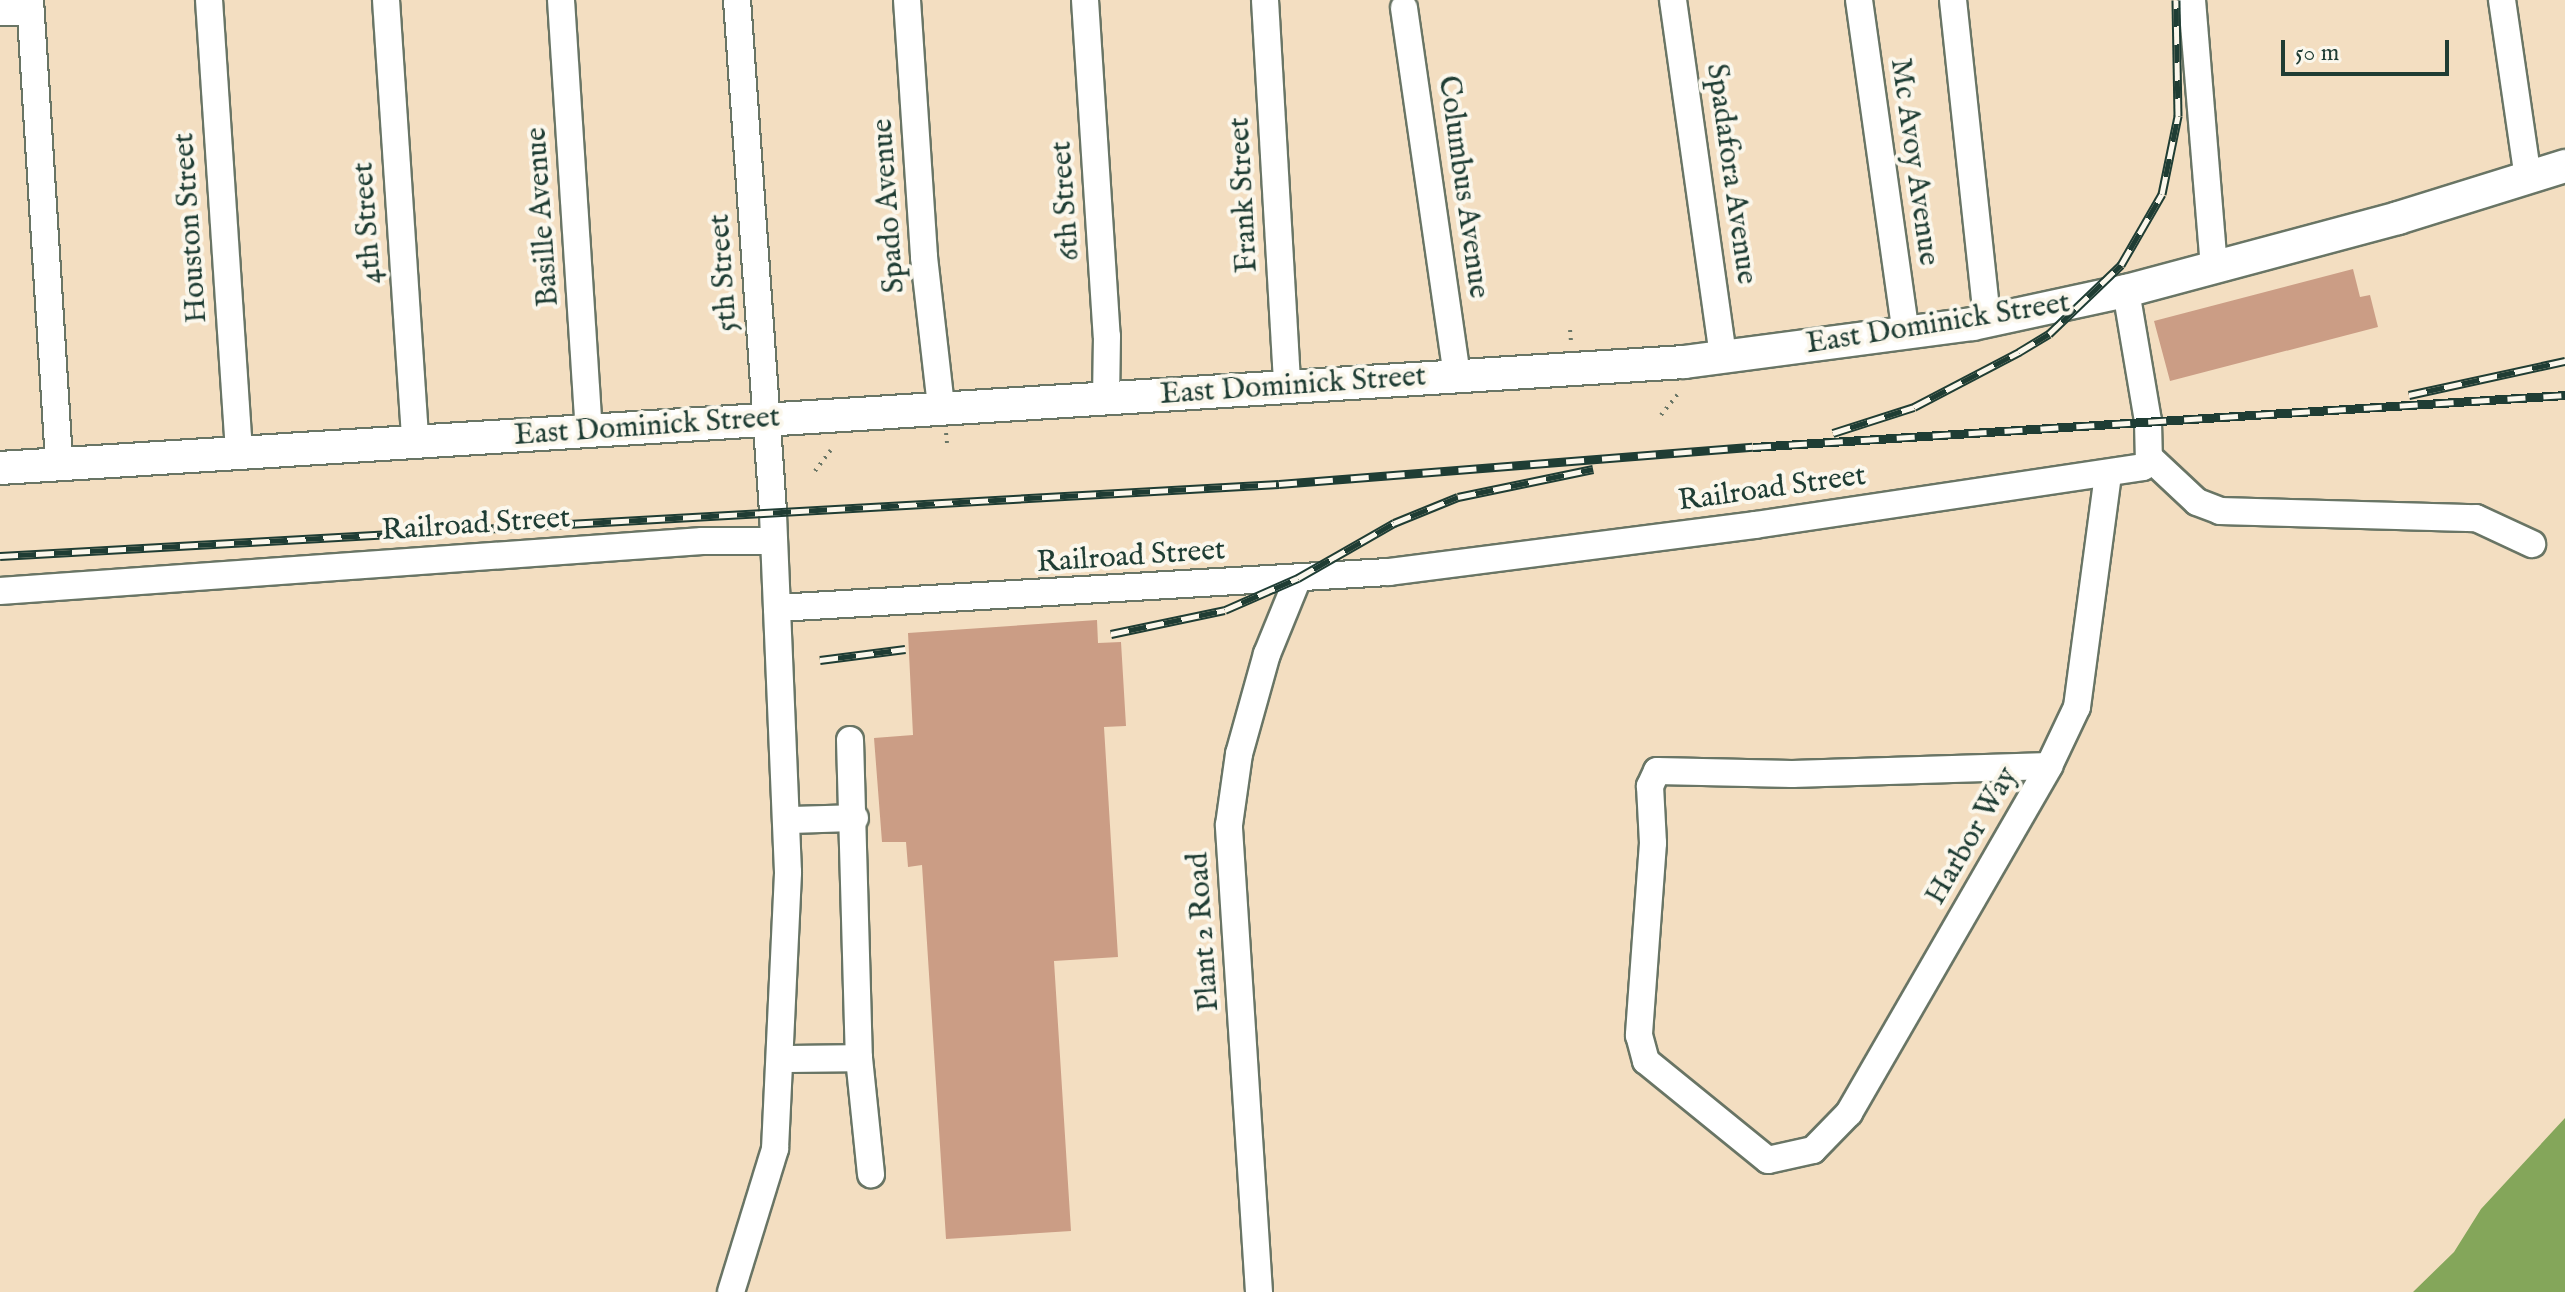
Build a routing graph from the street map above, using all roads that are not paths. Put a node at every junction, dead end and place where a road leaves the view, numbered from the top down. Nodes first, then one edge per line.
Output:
1 (209, 0) edge
2 (386, 0) edge
3 (561, 0) edge
4 (737, 0) edge
5 (907, 0) edge
6 (1085, 0) edge
7 (1265, 0) edge
8 (1673, 0) edge
9 (1859, 0) edge
10 (1953, 0) edge
11 (2192, 0) edge
12 (2502, 0) edge
13 (31, 6) edge
14 (1404, 8) dead end
15 (0, 12) edge
16 (2565, 166) edge
17 (2528, 178) junction
18 (2214, 268) junction
19 (2126, 291) junction
20 (1987, 320) junction
21 (1906, 333) junction
22 (1723, 357) junction
23 (1457, 376) junction
24 (1287, 386) junction
25 (1106, 397) junction
26 (941, 407) junction
27 (766, 419) junction
28 (589, 430) junction
29 (415, 442) junction
30 (239, 453) junction
31 (2150, 458) junction
32 (59, 464) junction
33 (0, 468) edge
34 (2108, 474) junction
35 (774, 541) junction
36 (2532, 544) dead end
37 (1298, 578) junction
38 (0, 591) edge
39 (777, 608) junction
40 (850, 740) dead end
41 (2049, 766) junction
42 (855, 818) junction
43 (788, 820) junction
44 (859, 1058) junction
45 (780, 1059) junction
46 (871, 1174) dead end
47 (731, 1292) edge
48 (1259, 1292) edge

1 - 30 street, Houston Street
2 - 29 street, 4th Street
3 - 28 street, Basille Avenue
4 - 27 street, 5th Street
5 - 26 street, Spado Avenue
6 - 25 street, 6th Street
7 - 24 street, Frank Street
8 - 22 street, Spadafora Avenue
9 - 21 street, Mc Avoy Avenue
10 - 20 street
11 - 18 street
12 - 17 street
13 - 15 street
13 - 32 street
14 - 23 street, Columbus Avenue
16 - 17 main road, East Dominick Street
17 - 18 main road, East Dominick Street
18 - 19 main road, East Dominick Street
19 - 20 main road, East Dominick Street
19 - 31 street
20 - 21 main road, East Dominick Street
21 - 22 main road, East Dominick Street
22 - 23 main road, East Dominick Street
23 - 24 main road, East Dominick Street
24 - 25 main road, East Dominick Street
25 - 26 main road, East Dominick Street
26 - 27 main road, East Dominick Street
27 - 28 main road, East Dominick Street
27 - 35 street, 5th Street
28 - 29 main road, East Dominick Street
29 - 30 main road, East Dominick Street
30 - 32 main road, East Dominick Street
31 - 34 street, Railroad Street
31 - 36 street
32 - 33 main road, East Dominick Street
34 - 37 street, Railroad Street
34 - 41 street, Harbor Way
35 - 38 street, Railroad Street
35 - 39 street
37 - 39 street, Railroad Street
37 - 48 street, Plant 2 Road
39 - 43 street
40 - 42 street
41 - 41 street, Harbor Way
42 - 43 street
42 - 44 street
43 - 45 street
44 - 45 street
44 - 46 street
45 - 47 street

